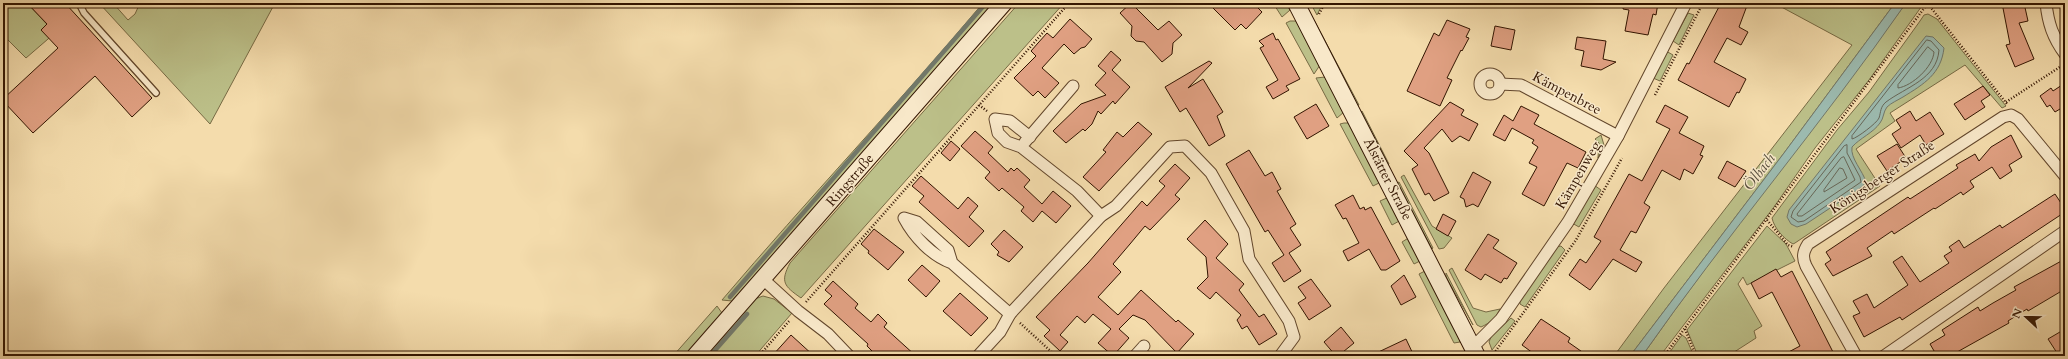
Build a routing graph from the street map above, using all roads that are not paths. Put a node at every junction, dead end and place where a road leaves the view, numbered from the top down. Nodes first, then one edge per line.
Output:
1 (79, 3) edge
2 (1004, 3) edge
3 (1296, 3) edge
4 (1686, 3) edge
5 (2046, 3) edge
6 (2065, 54) edge
7 (1500, 84) dead end
8 (1073, 86) dead end
9 (156, 93) dead end
10 (1618, 136) junction
11 (1030, 137) junction
12 (1021, 147) junction
13 (2065, 176) edge
14 (1101, 216) junction
15 (2065, 231) edge
16 (952, 263) dead end
17 (763, 279) junction
18 (1010, 314) junction
19 (1144, 346) dead end
20 (1475, 351) edge
21 (695, 356) edge
22 (849, 356) edge
23 (978, 356) edge
24 (1135, 356) edge
25 (1280, 356) edge
26 (1856, 356) edge
27 (1884, 356) edge

1 - 9 lane
2 - 17 main road, Ringstraße
3 - 20 main road, Alstätter Straße
4 - 10 street, Kämpenweg
5 - 6 street
7 - 10 street, Kämpenbree
8 - 11 street
10 - 20 street, Kämpenweg
11 - 12 street
11 - 12 street
12 - 14 street
13 - 26 street, Königsberger Straße
14 - 18 street
14 - 25 street
15 - 27 street
16 - 18 street
17 - 21 main road, Ringstraße
17 - 22 street
18 - 23 street
19 - 24 street

